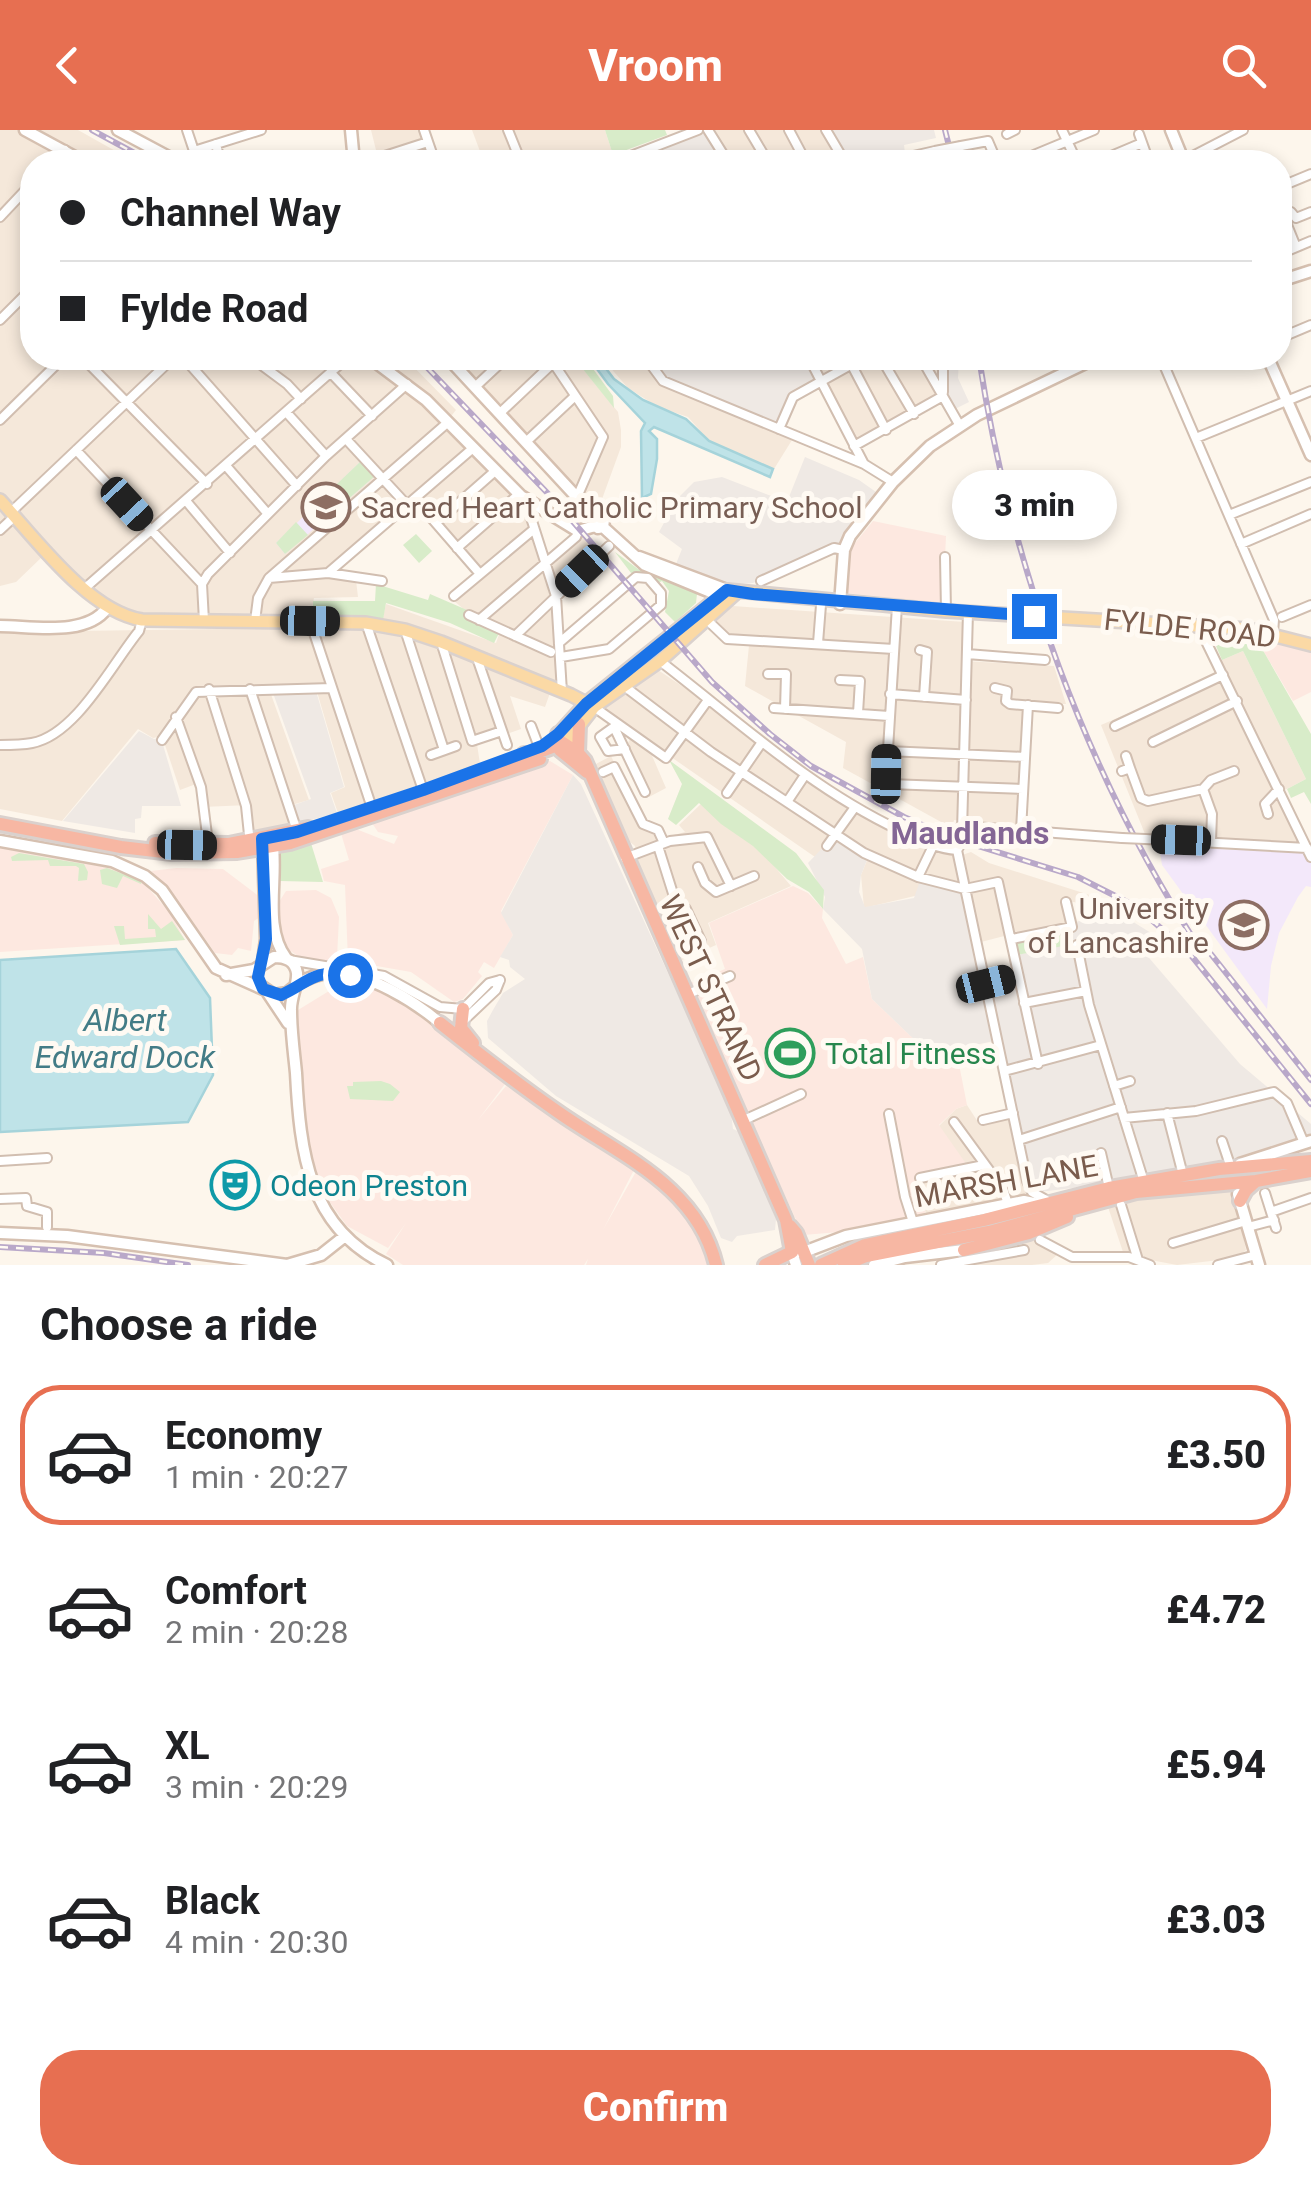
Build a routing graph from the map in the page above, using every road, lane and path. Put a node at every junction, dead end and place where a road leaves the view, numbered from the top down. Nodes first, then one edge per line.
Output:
1 (25, 130) edge
2 (118, 130) edge
3 (261, 130) edge
4 (424, 130) edge
5 (698, 130) edge
6 (1062, 130) edge
7 (1094, 130) edge
8 (1244, 130) edge
9 (228, 135) edge
10 (428, 142) junction
11 (1067, 142) junction
12 (216, 144) junction
13 (65, 150) edge
14 (156, 150) edge
15 (197, 150) edge
16 (217, 150) edge
17 (403, 150) edge
18 (431, 150) edge
19 (646, 150) edge
20 (940, 150) edge
21 (993, 150) edge
22 (1047, 150) edge
23 (1071, 150) edge
24 (1118, 150) edge
25 (1144, 150) edge
26 (1206, 150) edge
27 (20, 196) edge
28 (0, 217) edge
29 (1292, 235) edge
30 (1311, 241) edge
31 (1296, 247) junction
32 (1292, 249) edge
33 (20, 300) edge
34 (0, 319) edge
35 (51, 370) edge
36 (96, 370) edge
37 (160, 370) edge
38 (195, 370) edge
39 (266, 370) edge
40 (334, 370) edge
41 (387, 370) edge
42 (461, 370) edge
43 (493, 370) edge
44 (541, 370) edge
45 (557, 370) edge
46 (655, 370) edge
47 (815, 370) edge
48 (838, 370) edge
49 (855, 370) edge
50 (888, 370) edge
51 (928, 370) edge
52 (943, 370) edge
53 (1064, 370) edge
54 (1166, 370) edge
55 (1273, 370) edge
56 (331, 373) junction
57 (821, 382) junction
58 (407, 384) junction
59 (476, 386) junction
60 (1311, 391) edge
61 (943, 396) junction
62 (574, 397) junction
63 (301, 399) junction
64 (128, 401) junction
65 (1287, 401) junction
66 (287, 413) junction
67 (500, 413) junction
68 (914, 414) junction
69 (372, 416) junction
70 (0, 420) edge
71 (446, 424) junction
72 (960, 426) junction
73 (780, 429) junction
74 (886, 430) junction
75 (1307, 435) edge
76 (1196, 438) junction
77 (257, 439) junction
78 (346, 439) junction
79 (527, 441) junction
80 (854, 446) junction
81 (76, 450) junction
82 (472, 450) junction
83 (326, 456) junction
84 (1311, 456) edge
85 (864, 464) junction
86 (227, 466) junction
87 (494, 472) junction
88 (383, 479) junction
89 (892, 482) junction
90 (1311, 482) edge
91 (207, 484) junction
92 (297, 486) junction
93 (578, 495) junction
94 (522, 496) junction
95 (0, 500) edge
96 (187, 502) junction
97 (411, 502) junction
98 (13, 514) junction
99 (268, 514) junction
100 (1311, 514) edge
101 (1229, 516) junction
102 (436, 524) junction
103 (598, 524) junction
104 (0, 530) edge
105 (533, 530) junction
106 (152, 531) junction
107 (578, 531) junction
108 (1241, 544) junction
109 (609, 546) dead end
110 (457, 548) junction
111 (844, 550) junction
112 (230, 553) junction
113 (639, 557) junction
114 (944, 557) dead end
115 (544, 562) junction
116 (328, 573) junction
117 (480, 574) junction
118 (269, 578) junction
119 (382, 581) dead end
120 (761, 581) dead end
121 (202, 584) junction
122 (702, 589) junction
123 (84, 590) junction
124 (729, 594) junction
125 (454, 596) dead end
126 (556, 596) junction
127 (840, 602) junction
128 (821, 605) junction
129 (892, 606) junction
130 (1307, 607) edge
131 (107, 608) junction
132 (946, 610) junction
133 (968, 612) junction
134 (469, 615) dead end
135 (705, 615) junction
136 (1282, 617) dead end
137 (142, 620) junction
138 (204, 620) junction
139 (254, 620) junction
140 (479, 620) junction
141 (1308, 620) dead end
142 (310, 621) junction
143 (366, 623) junction
144 (0, 626) edge
145 (1198, 626) junction
146 (405, 630) junction
147 (1273, 633) junction
148 (515, 636) junction
149 (441, 642) junction
150 (560, 642) junction
151 (818, 643) junction
152 (1311, 645) edge
153 (894, 648) junction
154 (920, 650) dead end
155 (551, 652) dead end
156 (967, 654) junction
157 (561, 657) junction
158 (477, 658) junction
159 (660, 660) junction
160 (1045, 660) dead end
161 (768, 674) dead end
162 (1223, 675) junction
163 (840, 680) dead end
164 (624, 686) junction
165 (332, 688) junction
166 (996, 688) dead end
167 (208, 689) junction
168 (250, 689) junction
169 (566, 694) junction
170 (890, 694) junction
171 (924, 697) junction
172 (708, 700) junction
173 (966, 700) junction
174 (592, 702) junction
175 (1236, 702) junction
176 (1028, 705) junction
177 (774, 708) dead end
178 (1058, 708) dead end
179 (786, 709) junction
180 (858, 714) junction
181 (889, 716) junction
182 (176, 718) junction
183 (616, 725) junction
184 (531, 726) dead end
185 (1115, 726) dead end
186 (502, 731) junction
187 (685, 733) junction
188 (564, 737) junction
189 (162, 740) dead end
190 (762, 742) junction
191 (1153, 742) dead end
192 (0, 745) edge
193 (456, 746) dead end
194 (625, 749) junction
195 (444, 750) junction
196 (887, 751) junction
197 (541, 752) junction
198 (963, 753) junction
199 (431, 755) dead end
200 (514, 755) junction
201 (1126, 756) dead end
202 (1025, 757) junction
203 (581, 763) junction
204 (1229, 769) dead end
205 (603, 772) dead end
206 (742, 772) junction
207 (804, 775) junction
208 (962, 787) junction
209 (1202, 788) junction
210 (1023, 789) junction
211 (1279, 789) junction
212 (645, 792) dead end
213 (424, 793) junction
214 (727, 793) dead end
215 (1148, 801) junction
216 (788, 802) junction
217 (855, 807) junction
218 (373, 810) junction
219 (1268, 814) dead end
220 (0, 816) edge
221 (1148, 816) dead end
222 (0, 824) edge
223 (961, 829) junction
224 (1021, 830) junction
225 (297, 832) junction
226 (834, 836) junction
227 (0, 841) edge
228 (1212, 842) junction
229 (262, 844) junction
230 (661, 844) junction
231 (208, 845) junction
232 (827, 846) dead end
233 (932, 846) junction
234 (958, 848) junction
235 (1309, 853) edge
236 (625, 858) junction
237 (698, 867) dead end
238 (754, 876) dead end
239 (918, 876) junction
240 (730, 886) junction
241 (966, 889) junction
242 (1066, 902) dead end
243 (1012, 939) junction
244 (700, 941) dead end
245 (1077, 945) dead end
246 (287, 959) junction
247 (262, 965) junction
248 (226, 975) junction
249 (730, 976) dead end
250 (1018, 976) junction
251 (986, 984) junction
252 (295, 985) junction
253 (265, 991) junction
254 (1086, 991) junction
255 (686, 995) junction
256 (1024, 1003) junction
257 (462, 1016) junction
258 (440, 1023) junction
259 (292, 1033) junction
260 (1101, 1045) junction
261 (1038, 1064) junction
262 (1004, 1071) junction
263 (510, 1080) junction
264 (1130, 1080) dead end
265 (1114, 1086) junction
266 (802, 1094) dead end
267 (1120, 1107) junction
268 (1013, 1113) junction
269 (1168, 1113) junction
270 (889, 1114) dead end
271 (986, 1115) dead end
272 (1124, 1118) junction
273 (744, 1120) junction
274 (954, 1122) dead end
275 (1019, 1140) junction
276 (1222, 1141) dead end
277 (1308, 1142) edge
278 (1101, 1153) dead end
279 (47, 1158) dead end
280 (0, 1161) edge
281 (1311, 1161) edge
282 (984, 1164) junction
283 (1311, 1171) edge
284 (1184, 1175) junction
285 (1233, 1175) junction
286 (920, 1178) dead end
287 (1144, 1182) junction
288 (1261, 1187) junction
289 (1105, 1194) junction
290 (1028, 1196) junction
291 (1311, 1198) edge
292 (0, 1199) edge
293 (1240, 1201) junction
294 (1008, 1204) junction
295 (1048, 1204) junction
296 (1119, 1210) dead end
297 (1273, 1220) junction
298 (913, 1222) junction
299 (1247, 1224) junction
300 (788, 1225) junction
301 (47, 1227) dead end
302 (0, 1234) edge
303 (345, 1236) junction
304 (1040, 1240) dead end
305 (1173, 1244) dead end
306 (1024, 1250) dead end
307 (857, 1254) junction
308 (966, 1258) edge
309 (800, 1260) edge
310 (1138, 1260) junction
311 (1258, 1260) edge
312 (1114, 1261) edge
313 (387, 1265) edge
314 (716, 1265) edge
315 (765, 1265) edge
316 (821, 1265) edge
317 (844, 1265) edge
318 (874, 1265) edge
319 (941, 1265) edge
320 (1150, 1265) edge
321 (1218, 1265) edge

1 - 13 street
2 - 14 street
3 - 9 street
4 - 10 street
5 - 19 street
6 - 11 street
7 - 11 street
8 - 26 street
9 - 12 street
10 - 17 street
10 - 18 street
11 - 22 street
11 - 23 street
12 - 15 street
12 - 16 street
20 - 21 street, bridge
24 - 25 street
27 - 28 street
29 - 31 street
30 - 31 street
31 - 32 street
33 - 34 street
35 - 70 street
36 - 64 street
37 - 64 street
38 - 77 street
39 - 63 street
40 - 56 street
41 - 58 street
42 - 59 street
43 - 59 street
44 - 67 street
45 - 62 street
46 - 73 street
47 - 57 street
48 - 57 street
49 - 74 street
50 - 68 street
51 - 61 street
52 - 61 street
53 - 72 street
54 - 76 street
55 - 65 street
56 - 63 street
56 - 69 street
57 - 73 street
57 - 80 street
58 - 69 street
58 - 71 street
59 - 67 street
60 - 65 street
61 - 68 street
61 - 72 street
62 - 79 street
62 - 93 street
63 - 66 street
64 - 81 street
64 - 91 street
65 - 75 street
65 - 76 street
66 - 77 street
66 - 83 street
67 - 79 street
68 - 74 street
69 - 78 street
71 - 82 street
71 - 88 street
72 - 89 street
73 - 85 street
74 - 80 street
75 - 84 street
76 - 101 street
77 - 86 street
77 - 92 street
78 - 83 street
78 - 88 street
79 - 93 street
80 - 85 street
81 - 98 street
81 - 106 street
82 - 87 street
82 - 97 street
83 - 92 street
85 - 89 street
86 - 91 street
86 - 99 street
87 - 94 street
87 - 102 street
88 - 97 street
88 - 118 street
89 - 111 street
90 - 101 street
91 - 96 street
92 - 99 street
93 - 103 street
94 - 105 street
94 - 107 street
94 - 110 street
95 - 98 main road
96 - 106 street
96 - 112 street
97 - 102 street
97 - 116 street
98 - 104 street
98 - 123 main road
99 - 112 street
100 - 108 street
101 - 108 street
102 - 110 street
103 - 107 street
103 - 113 street
105 - 115 street
105 - 117 street
106 - 121 street
106 - 123 street
107 - 115 street
108 - 147 street
109 - 126 street
110 - 117 street
111 - 120 street
111 - 127 street
112 - 121 street
113 - 122 street
113 - 124 street
114 - 132 street
115 - 126 street
115 - 140 street
116 - 118 street
116 - 119 street
117 - 125 street
118 - 139 street
121 - 138 street
122 - 124 street
122 - 135 street
123 - 131 main road
124 - 127 main road, FYLDE ROAD
124 - 128 main road, FYLDE ROAD
124 - 135 main road
126 - 148 street
126 - 150 street
127 - 128 main road, FYLDE ROAD
127 - 129 main road, FYLDE ROAD
128 - 151 street
129 - 132 main road, FYLDE ROAD
129 - 153 street
130 - 136 street
130 - 141 street
131 - 137 main road
131 - 144 street
132 - 133 main road, FYLDE ROAD
133 - 145 main road, FYLDE ROAD
133 - 156 street
134 - 140 street
135 - 151 street
135 - 159 main road
135 - 174 main road
137 - 138 main road
137 - 192 street
138 - 139 main road
139 - 142 main road
140 - 148 street
142 - 143 main road
142 - 165 street
143 - 146 main road
143 - 213 street
145 - 147 main road, FYLDE ROAD
145 - 162 street
146 - 149 main road
146 - 195 street
147 - 152 main road, FYLDE ROAD
148 - 155 street
149 - 158 main road
149 - 186 street
150 - 157 street
150 - 157 street
151 - 153 street
153 - 170 street
154 - 171 street
156 - 160 street
156 - 173 street
157 - 169 street
158 - 169 main road
158 - 186 street
159 - 164 main road
159 - 172 street
161 - 179 street
162 - 175 street
162 - 185 street
163 - 180 street
164 - 174 main road
164 - 187 street
165 - 168 street
165 - 218 street
166 - 176 street
167 - 168 street
167 - 182 street
167 - 229 street
168 - 225 street
169 - 174 main road
169 - 188 main road
170 - 171 street
170 - 181 street
171 - 173 street
172 - 187 street
172 - 190 street
173 - 198 street
174 - 183 street
174 - 188 main road
175 - 191 street
175 - 211 street
176 - 178 street
176 - 202 street
177 - 179 street
179 - 180 street
180 - 181 street
181 - 196 street
182 - 189 street
182 - 231 street
183 - 187 street
183 - 194 street
183 - 194 street
184 - 197 street
186 - 200 street
187 - 206 street
188 - 197 highway
188 - 200 highway
188 - 203 highway
188 - 203 highway
190 - 206 street
190 - 207 street
193 - 195 street
194 - 212 street
195 - 199 street
196 - 198 street
196 - 208 street
197 - 200 highway
197 - 203 highway
198 - 202 street
198 - 208 street
200 - 213 highway
201 - 215 street
202 - 210 street
203 - 236 highway, WEST STRAND
204 - 209 street
205 - 230 street
206 - 214 street
206 - 216 street
207 - 216 street
207 - 217 street
208 - 210 street
208 - 223 street
209 - 215 street
209 - 228 street
210 - 224 street
211 - 219 street
211 - 235 street
213 - 218 highway
215 - 221 street
216 - 226 street
217 - 226 street
217 - 233 street
218 - 225 highway
218 - 229 highway
220 - 231 highway
222 - 229 highway
223 - 224 street
223 - 234 street, bridge
224 - 228 street, bridge
225 - 229 highway
226 - 232 street
226 - 239 street
227 - 248 street
228 - 235 street
229 - 231 highway
229 - 246 street
229 - 247 street
230 - 236 street
230 - 240 street
230 - 244 street
233 - 234 street
233 - 239 street
234 - 241 street
236 - 255 highway, WEST STRAND
237 - 240 street
238 - 240 street
239 - 241 street
241 - 243 street
241 - 251 street
242 - 243 street
243 - 250 street
245 - 254 street
246 - 247 street
246 - 252 street
246 - 257 street
247 - 248 street
247 - 253 street
248 - 253 street
249 - 255 street
250 - 251 street
250 - 256 street
251 - 262 street
252 - 253 street
252 - 258 street
252 - 259 street
253 - 259 street
254 - 256 street
254 - 260 street
255 - 273 highway, WEST STRAND
256 - 261 street
257 - 257 street
257 - 258 street
257 - 263 highway
258 - 263 highway
259 - 303 street
260 - 261 street
260 - 265 street
261 - 262 street
262 - 268 street
263 - 314 highway
264 - 265 street
265 - 267 street
266 - 273 street
267 - 272 street
267 - 275 street
268 - 271 street
268 - 275 street
269 - 272 street
269 - 277 street
269 - 284 street
270 - 298 street
272 - 287 street
273 - 300 highway, WEST STRAND
274 - 282 street
275 - 290 street
276 - 285 street
277 - 285 street, MARSH LANE
278 - 289 street
279 - 280 street
281 - 285 highway
282 - 286 street
282 - 294 street
283 - 288 highway
284 - 285 highway, MARSH LANE
284 - 287 highway, MARSH LANE
285 - 288 highway
285 - 289 highway, MARSH LANE
285 - 293 street
287 - 289 highway, MARSH LANE
288 - 293 highway
288 - 297 street
289 - 295 highway, MARSH LANE
289 - 307 highway
289 - 308 highway
290 - 294 street, MARSH LANE
290 - 295 street, MARSH LANE
291 - 297 street
292 - 301 street
293 - 299 street
294 - 298 street, MARSH LANE
295 - 307 highway
296 - 310 street
297 - 299 street
298 - 309 street, MARSH LANE
299 - 305 street
299 - 311 street
300 - 309 highway, WEST STRAND
300 - 315 highway
302 - 303 street
303 - 313 street
304 - 312 street
306 - 308 street
307 - 316 highway
307 - 317 highway
308 - 318 street
308 - 319 street
309 - 315 highway
310 - 312 street
310 - 320 street
311 - 321 street

